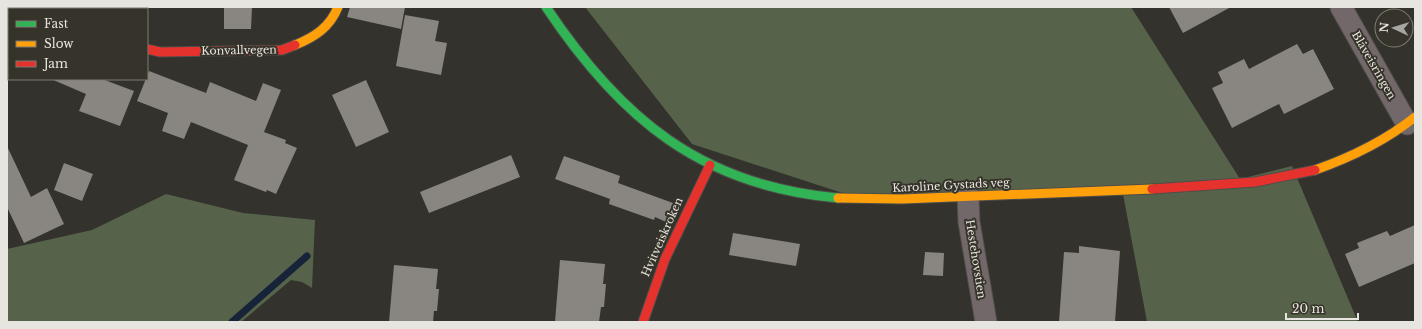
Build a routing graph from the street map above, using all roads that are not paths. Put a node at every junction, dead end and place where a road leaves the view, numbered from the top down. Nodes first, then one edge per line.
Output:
1 (338, 7) edge
2 (546, 7) edge
3 (1341, 7) edge
4 (148, 49) edge
5 (1411, 120) edge
6 (710, 165) junction
7 (968, 196) junction
8 (643, 322) edge
9 (986, 322) edge

1 - 4 street, Konvallvegen
2 - 6 street, Karoline Gystads veg
3 - 5 street, Blåveisringen
5 - 7 street, Karoline Gystads veg
6 - 7 street, Karoline Gystads veg
6 - 8 street, Hvitveiskroken
7 - 9 street, Hestehovstien

